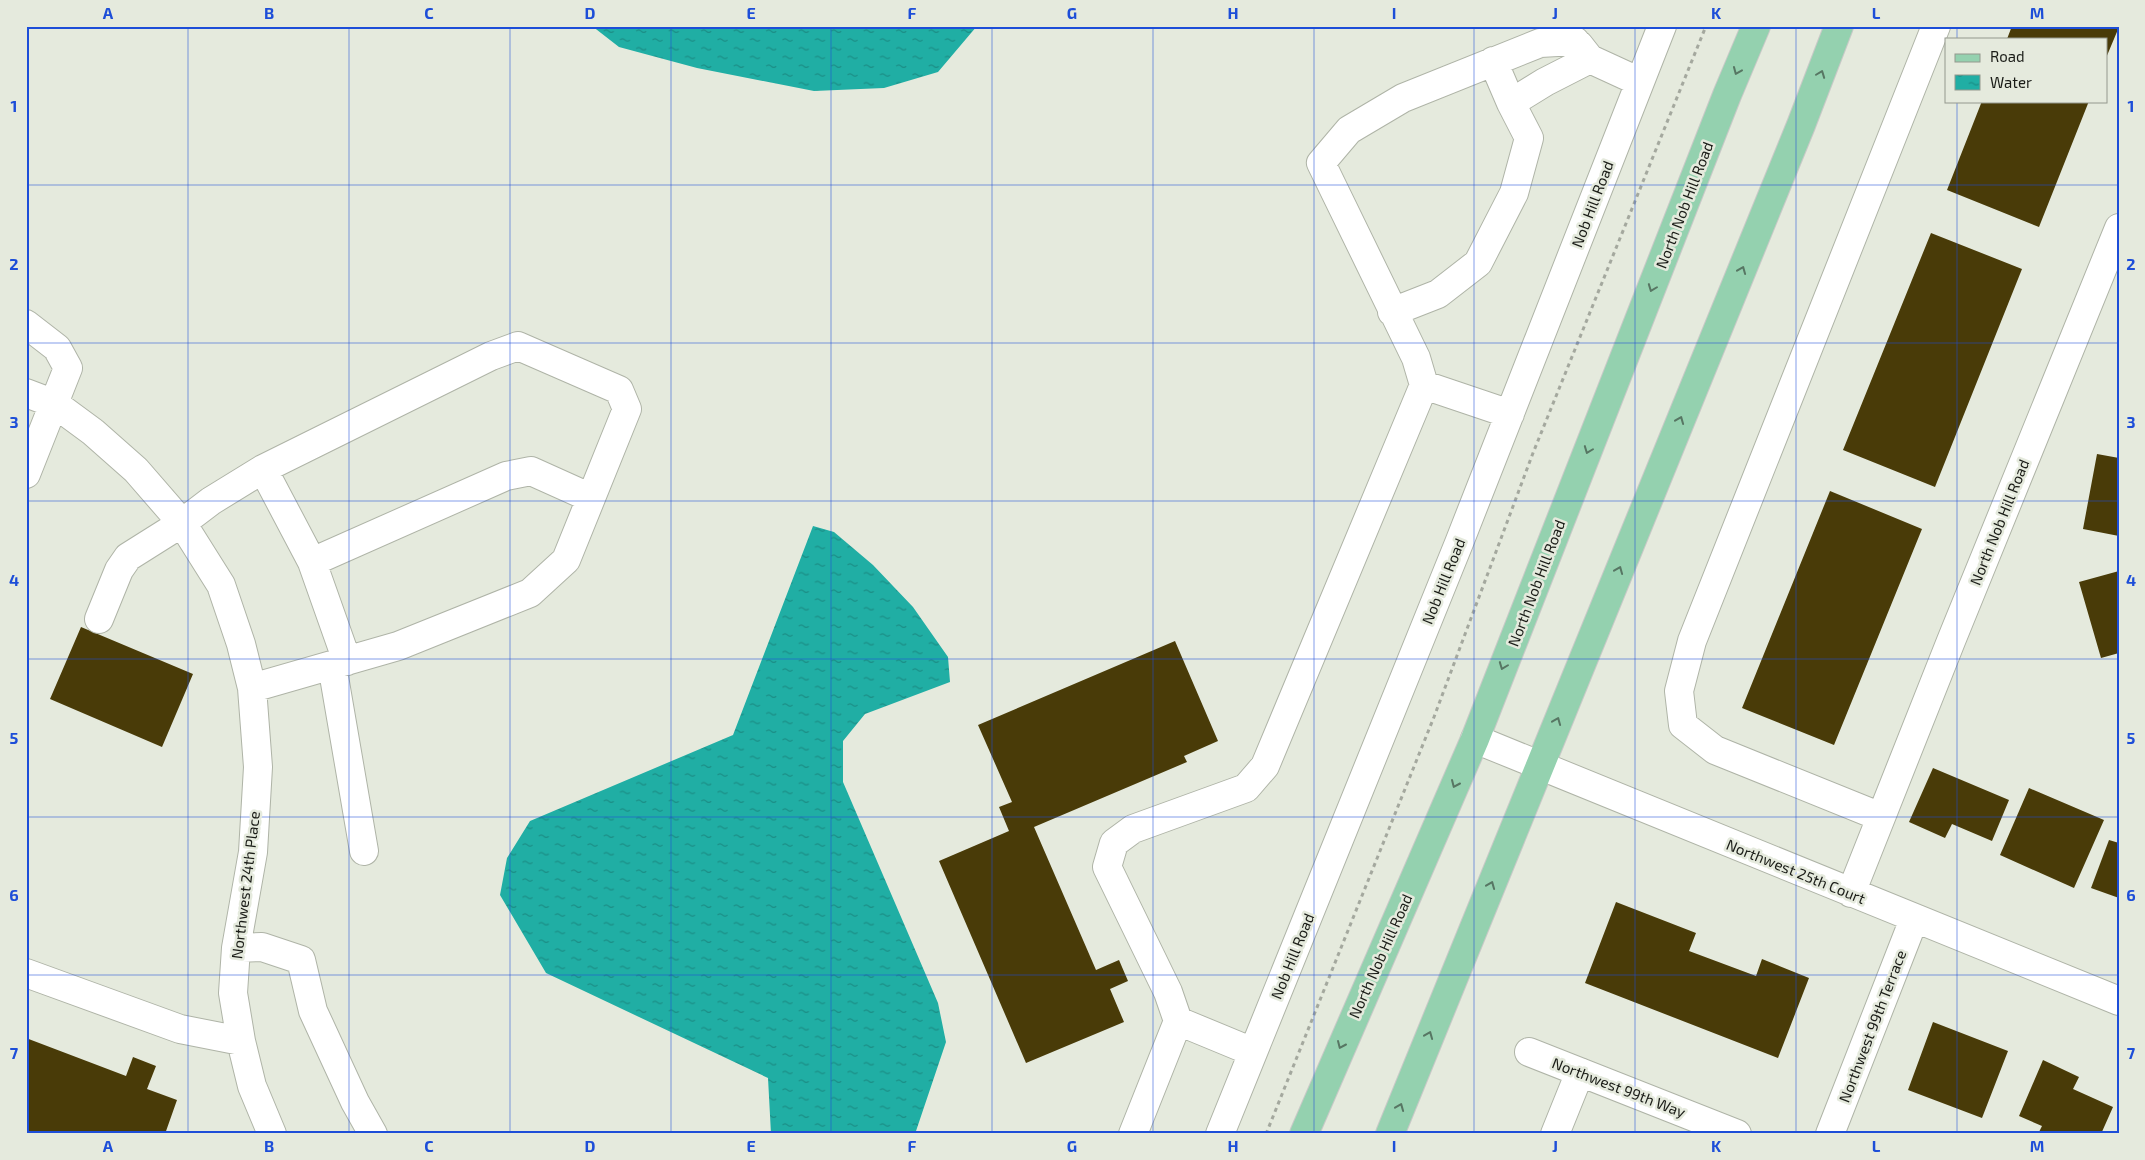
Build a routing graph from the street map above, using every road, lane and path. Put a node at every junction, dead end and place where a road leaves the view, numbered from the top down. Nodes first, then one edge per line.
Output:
1 (1706, 26) edge
2 (1756, 26) edge
3 (1839, 26) edge
4 (1936, 26) edge
5 (1657, 31) edge
6 (1580, 42) edge
7 (1493, 61) junction
8 (1640, 82) junction
9 (1511, 102) junction
10 (2119, 228) edge
11 (1392, 312) junction
12 (26, 324) edge
13 (1424, 385) junction
14 (26, 392) edge
15 (54, 404) junction
16 (1510, 414) junction
17 (264, 469) junction
18 (26, 474) edge
19 (591, 498) junction
20 (182, 523) junction
21 (312, 562) junction
22 (99, 619) dead end
23 (340, 663) junction
24 (252, 688) junction
25 (1475, 739) junction
26 (1539, 766) junction
27 (1881, 817) junction
28 (364, 851) dead end
29 (1851, 893) junction
30 (1914, 919) junction
31 (236, 948) junction
32 (26, 973) edge
33 (2119, 1001) edge
34 (1178, 1021) junction
35 (241, 1041) junction
36 (1253, 1052) junction
37 (1529, 1052) dead end
38 (1580, 1072) junction
39 (272, 1134) edge
40 (373, 1134) edge
41 (1133, 1134) edge
42 (1220, 1134) edge
43 (1266, 1134) edge
44 (1304, 1134) edge
45 (1390, 1134) edge
46 (1555, 1134) edge
47 (1737, 1134) edge
48 (1830, 1134) edge

1 - 43 path
2 -> 25 main road, North Nob Hill Road
26 -> 3 main road
4 - 27 street
5 - 8 street, Nob Hill Road
6 - 7 street
6 - 8 street
6 - 9 street
7 - 9 street
7 - 11 street
8 - 16 street, Nob Hill Road
9 - 11 street
10 - 27 street, North Nob Hill Road
11 - 13 street
12 - 15 street
13 - 16 street
13 - 34 street
14 - 15 street, Northwest 24th Place
15 - 18 street
15 - 20 street, Northwest 24th Place
16 - 36 street, Nob Hill Road
17 - 19 street
17 - 20 street
17 - 21 street
19 - 21 street
19 - 23 street
20 - 22 street
20 - 24 street, Northwest 24th Place
21 - 23 street
23 - 24 street
23 - 28 street
24 - 31 street, Northwest 24th Place
25 - 26 street, Northwest 25th Court
25 -> 44 main road, North Nob Hill Road
26 - 29 street, Northwest 25th Court
45 -> 26 main road
27 - 29 street, North Nob Hill Road
29 - 30 street, Northwest 25th Court
30 - 33 street, Northwest 25th Court
30 - 48 street, Northwest 99th Terrace
31 - 35 street, Northwest 24th Place
31 - 40 street
32 - 35 street
34 - 36 street
34 - 41 street
35 - 39 street, Northwest 24th Place
36 - 42 street, Nob Hill Road
37 - 38 street, Northwest 99th Way
38 - 46 street, Northwest 99th Way
38 - 47 street, Northwest 99th Way

